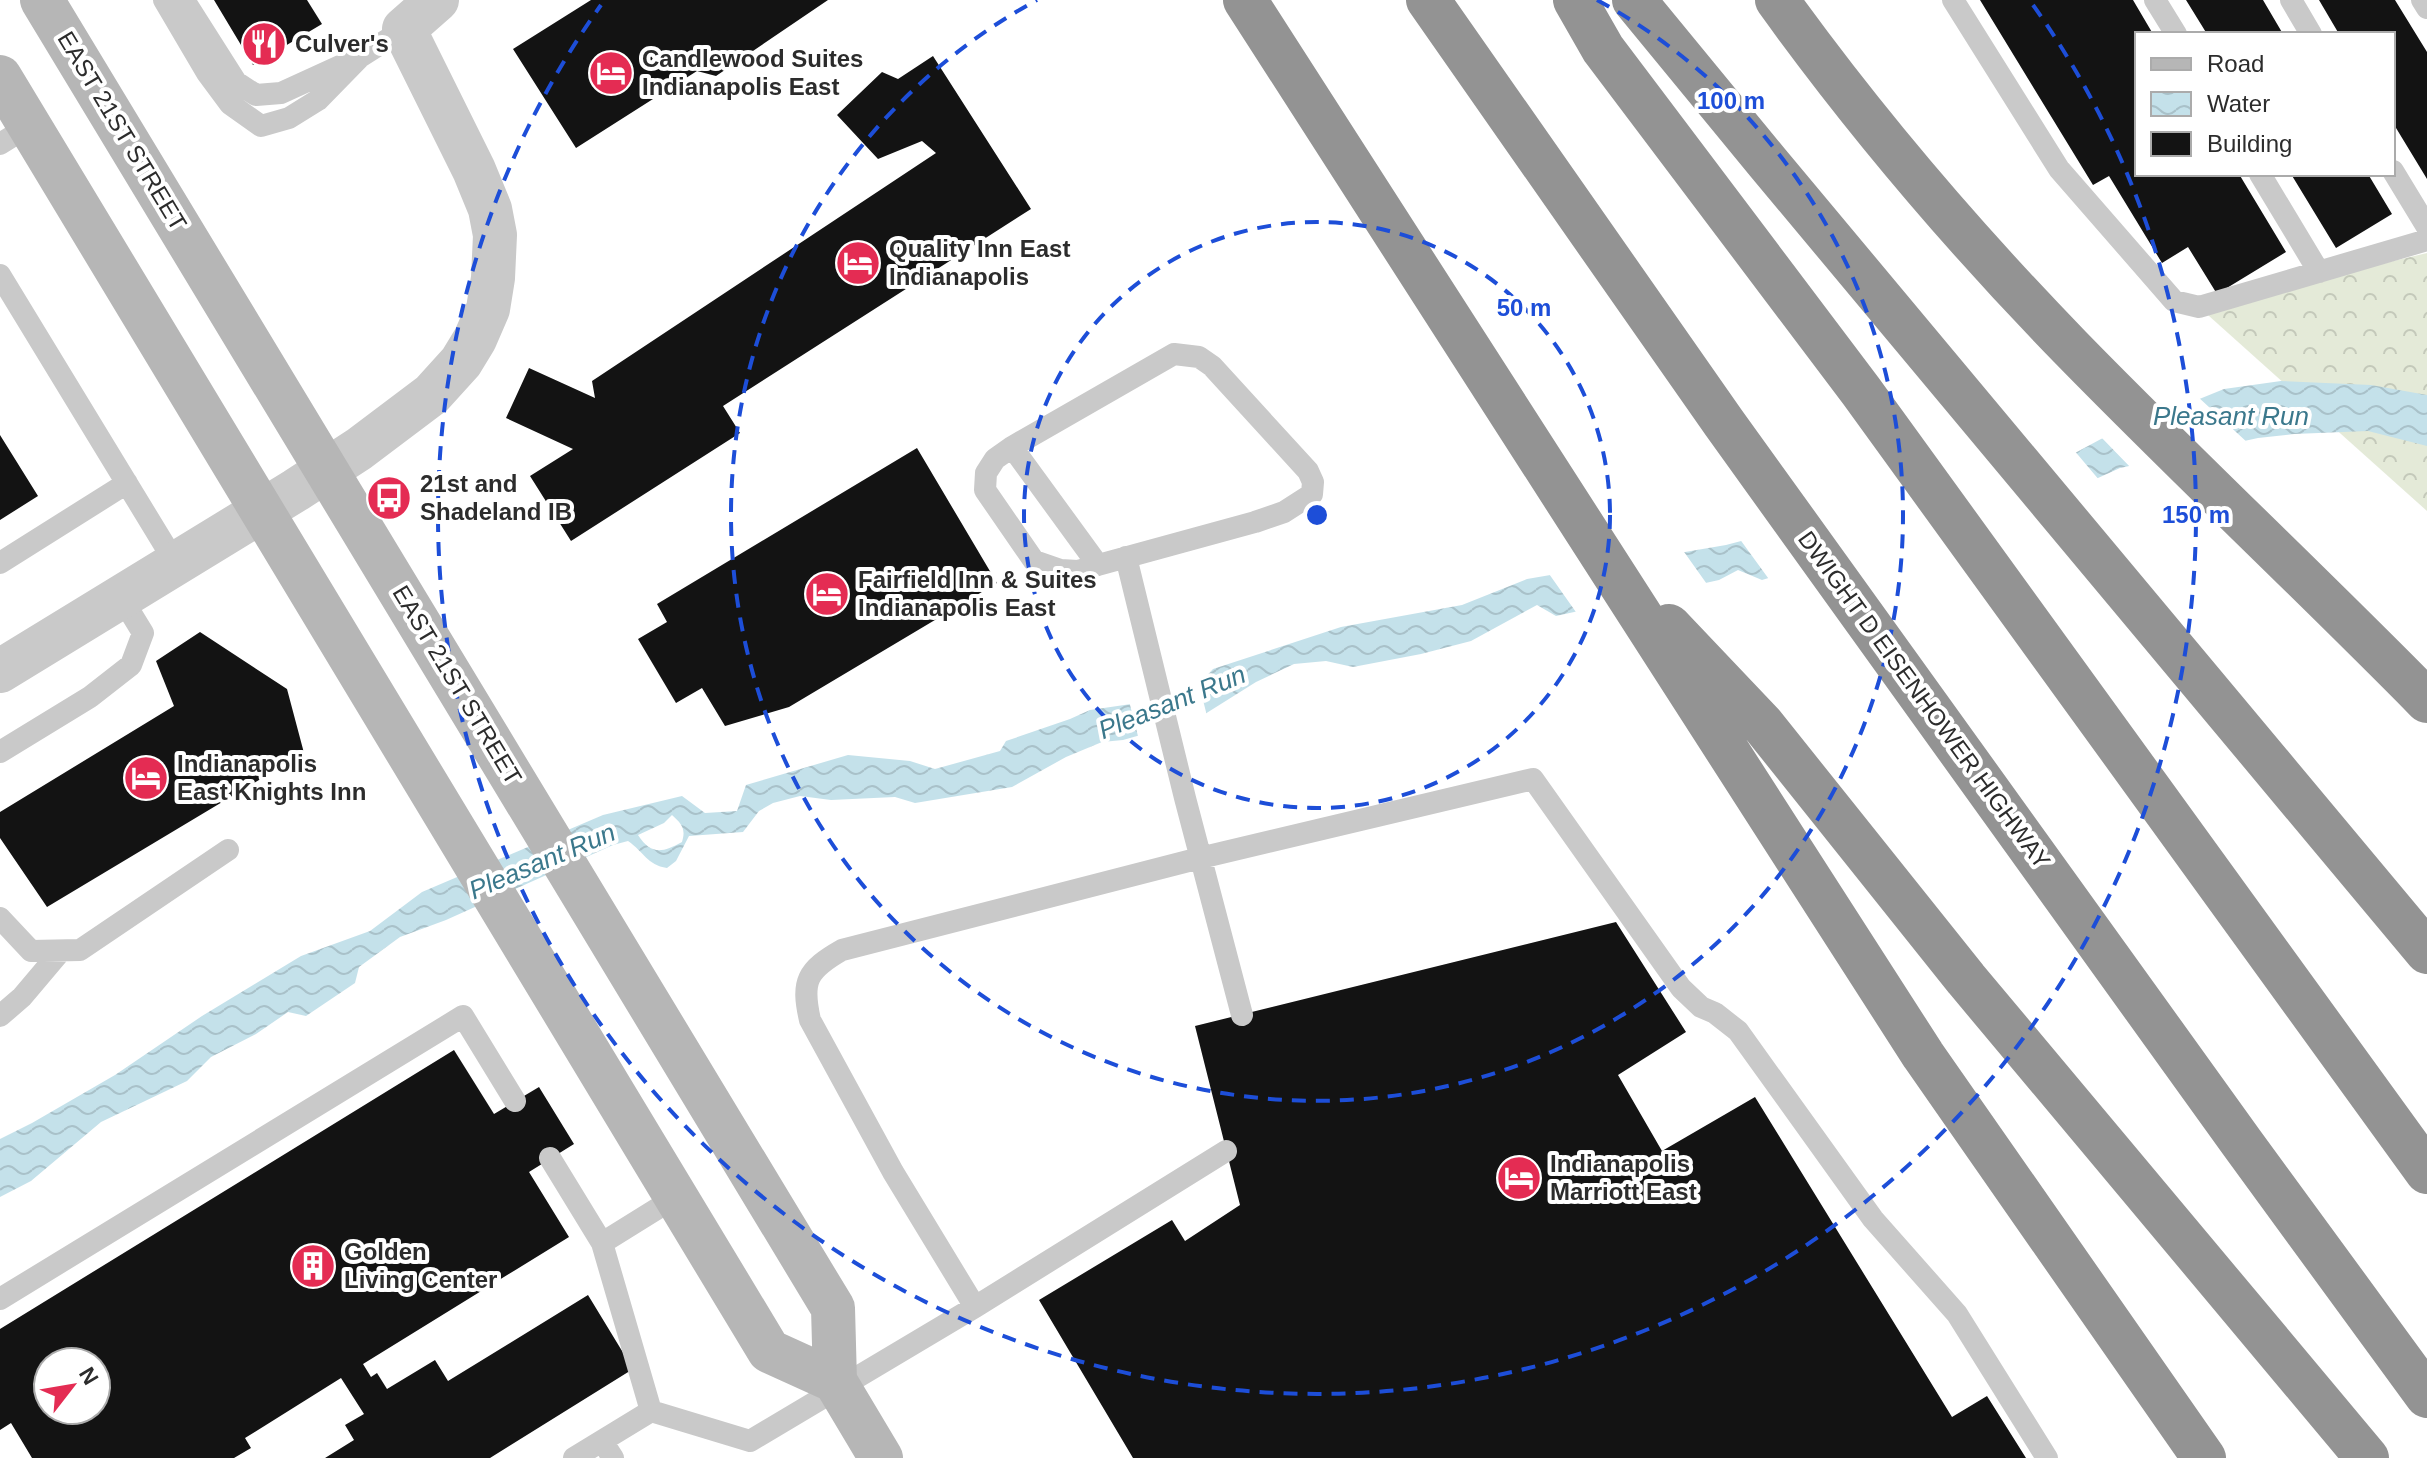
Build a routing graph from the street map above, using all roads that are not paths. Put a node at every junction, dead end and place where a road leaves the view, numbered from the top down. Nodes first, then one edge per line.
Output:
1 (42, 0) edge
2 (164, 0) edge
3 (184, 0) edge
4 (437, 0) edge
5 (1245, 0) edge
6 (1428, 0) edge
7 (1575, 0) edge
8 (1634, 0) edge
9 (1777, 0) edge
10 (1953, 0) edge
11 (2155, 0) edge
12 (2291, 0) edge
13 (2422, 0) edge
14 (2427, 8) edge
15 (404, 29) junction
16 (2175, 32) edge
17 (2310, 32) edge
18 (360, 57) junction
19 (0, 77) edge
20 (15, 135) edge
21 (2395, 174) edge
22 (2261, 176) edge
23 (2427, 227) edge
24 (2427, 240) edge
25 (2319, 272) junction
26 (0, 275) edge
27 (1012, 447) junction
28 (127, 483) junction
29 (295, 490) junction
30 (1126, 557) junction
31 (0, 563) edge
32 (176, 564) junction
33 (1098, 565) junction
34 (2316, 587) junction
35 (121, 597) junction
36 (0, 671) edge
37 (2427, 676) edge
38 (1705, 686) junction
39 (2427, 701) edge
40 (0, 752) edge
41 (228, 850) dead end
42 (1200, 858) junction
43 (0, 918) edge
44 (60, 952) junction
45 (2427, 952) edge
46 (1242, 1015) dead end
47 (0, 1016) edge
48 (515, 1101) dead end
49 (1226, 1151) dead end
50 (550, 1158) dead end
51 (2427, 1172) edge
52 (676, 1197) junction
53 (602, 1243) junction
54 (0, 1299) edge
55 (975, 1307) junction
56 (837, 1385) junction
57 (2427, 1396) edge
58 (651, 1411) junction
59 (608, 1449) edge
60 (574, 1458) edge
61 (881, 1458) edge
62 (2047, 1458) edge
63 (2204, 1458) edge
64 (2367, 1458) edge

1 - 29 main road, EAST 21ST STREET
2 - 18 lane
3 - 18 lane
4 - 15 street
5 - 38 highway
6 - 57 highway, DWIGHT D EISENHOWER HIGHWAY
7 - 51 highway
8 - 45 highway
9 - 34 highway
10 - 25 lane
11 - 16 lane
12 - 17 lane
13 - 14 lane
15 - 18 lane
15 - 29 street
19 - 20 main road, EAST 21ST STREET
20 - 29 main road, EAST 21ST STREET
21 - 23 lane
22 - 25 lane
24 - 25 lane
26 - 28 lane
27 - 30 lane
27 - 33 lane
27 - 33 lane
28 - 31 lane
28 - 32 lane
29 - 32 street
29 - 52 main road, EAST 21ST STREET
29 - 56 main road, EAST 21ST STREET
30 - 33 lane
30 - 42 lane
32 - 35 street
34 - 37 highway
34 - 39 highway
35 - 36 street
35 - 40 lane
38 - 63 highway
38 - 64 highway
41 - 44 lane
42 - 46 lane
42 - 55 lane
42 - 62 lane
43 - 44 lane
44 - 47 lane
48 - 54 lane
49 - 55 lane
50 - 53 lane
52 - 53 lane
52 - 56 main road, EAST 21ST STREET
53 - 58 lane
55 - 56 lane
56 - 58 lane
56 - 61 main road, EAST 21ST STREET
58 - 59 lane
59 - 60 lane

